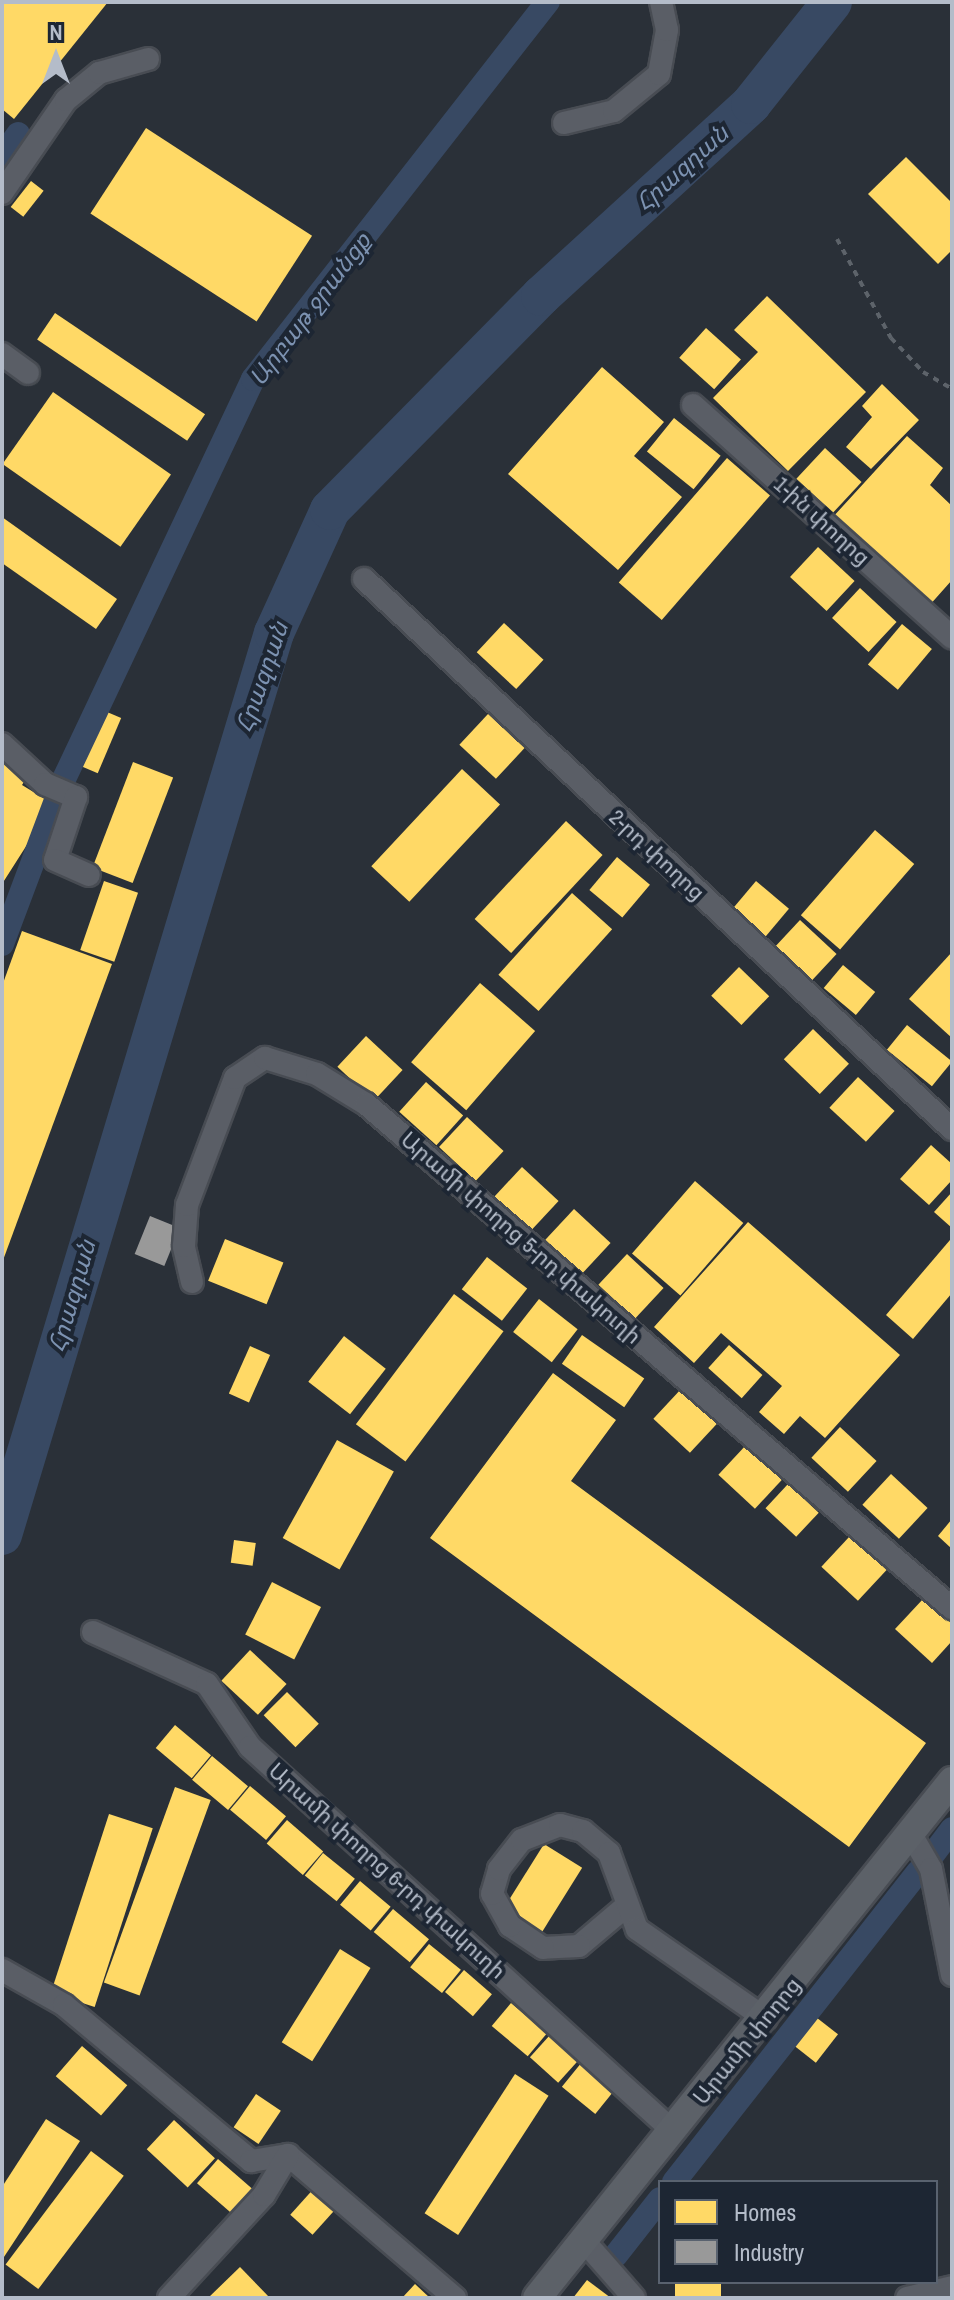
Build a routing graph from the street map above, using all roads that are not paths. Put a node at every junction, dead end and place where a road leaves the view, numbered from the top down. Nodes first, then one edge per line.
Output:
1 (661, 2) edge
2 (148, 59) dead end
3 (564, 123) dead end
4 (2, 193) edge
5 (2, 354) edge
6 (28, 373) dead end
7 (693, 405) dead end
8 (364, 579) dead end
9 (952, 637) edge
10 (2, 744) edge
11 (89, 875) dead end
12 (952, 1129) edge
13 (192, 1282) dead end
14 (952, 1608) edge
15 (93, 1632) dead end
16 (952, 1781) edge
17 (912, 1836) junction
18 (624, 1908) junction
19 (2, 1970) edge
20 (952, 1975) edge
21 (766, 2019) junction
22 (673, 2131) junction
23 (288, 2155) junction
24 (585, 2242) junction
25 (952, 2287) edge
26 (169, 2298) edge
27 (455, 2298) edge
28 (537, 2298) edge
29 (634, 2298) edge
30 (907, 2298) edge

1 - 3 street
2 - 4 street
5 - 6 street
7 - 9 street, 1-ին փողոց
8 - 12 street, 2-րդ փողոց
10 - 11 street
13 - 14 street, Արամի փողոց 5-րդ փակուղի
15 - 22 street, Արամի փողոց 6-րդ փակուղի
16 - 17 main road, Արամի փողոց
17 - 20 street
17 - 21 main road, Արամի փողոց
18 - 18 street
18 - 21 street
19 - 23 street
21 - 22 main road, Արամի փողոց
22 - 24 main road, Արամի փողոց
23 - 26 street
23 - 27 street
24 - 28 main road, Արամի փողոց
24 - 29 street
25 - 30 street

